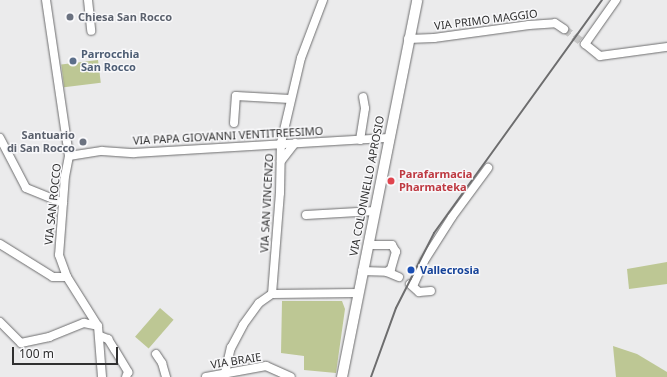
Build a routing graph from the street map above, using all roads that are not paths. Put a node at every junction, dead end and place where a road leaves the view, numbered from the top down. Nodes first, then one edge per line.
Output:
1 (46, 0) edge
2 (88, 0) edge
3 (323, 0) edge
4 (417, 0) edge
5 (616, 0) edge
6 (564, 29) tunnel mouth
7 (91, 30) dead end
8 (408, 38) junction
9 (667, 47) edge
10 (363, 97) dead end
11 (290, 99) junction
12 (234, 123) dead end
13 (0, 138) edge
14 (389, 138) junction
15 (360, 140) junction
16 (280, 143) junction
17 (295, 143) junction
18 (69, 156) junction
19 (281, 161) junction
20 (488, 168) dead end
21 (63, 202) junction
22 (375, 210) junction
23 (306, 215) dead end
24 (0, 244) edge
25 (368, 245) junction
26 (362, 271) junction
27 (387, 272) junction
28 (68, 277) junction
29 (399, 277) dead end
30 (431, 291) dead end
31 (358, 293) junction
32 (272, 294) junction
33 (0, 322) edge
34 (98, 326) junction
35 (100, 336) junction
36 (156, 354) dead end
37 (225, 373) junction
38 (102, 377) edge
39 (126, 377) edge
40 (166, 377) edge
41 (206, 377) edge
42 (291, 377) edge
43 (342, 377) edge

1 - 18 street, VIA SAN ROCCO
2 - 7 street
3 - 11 street, VIA SAN VINCENZO
4 - 8 main road, VIA COLONNELLO APROSIO
5 - 9 street
6 - 8 street, VIA PRIMO MAGGIO
8 - 14 main road, VIA COLONNELLO APROSIO
10 - 15 street
11 - 12 street
11 - 16 street, VIA SAN VINCENZO
13 - 21 street
14 - 15 street, VIA PAPA GIOVANNI VENTITREESIMO
14 - 22 main road, VIA COLONNELLO APROSIO
15 - 17 street, VIA PAPA GIOVANNI VENTITREESIMO
16 - 17 street, VIA PAPA GIOVANNI VENTITREESIMO
16 - 18 street, VIA PAPA GIOVANNI VENTITREESIMO
16 - 19 street, VIA SAN VINCENZO
17 - 19 street
18 - 21 street, VIA SAN ROCCO
19 - 32 street, VIA SAN VINCENZO
20 - 30 street
21 - 28 street, VIA SAN ROCCO
22 - 23 street
22 - 25 main road, VIA COLONNELLO APROSIO
24 - 28 street
25 - 26 main road, VIA COLONNELLO APROSIO
25 - 27 street
26 - 27 street
26 - 31 main road, VIA COLONNELLO APROSIO
27 - 29 street
28 - 34 street, VIA SAN ROCCO
31 - 32 street
31 - 43 main road, VIA COLONNELLO APROSIO
32 - 37 street
33 - 34 street
34 - 35 street, VIA SAN ROCCO
35 - 38 street, VIA SAN ROCCO
35 - 39 street
36 - 40 street
37 - 41 street, VIA BRAIE
37 - 42 street, VIA BRAIE

